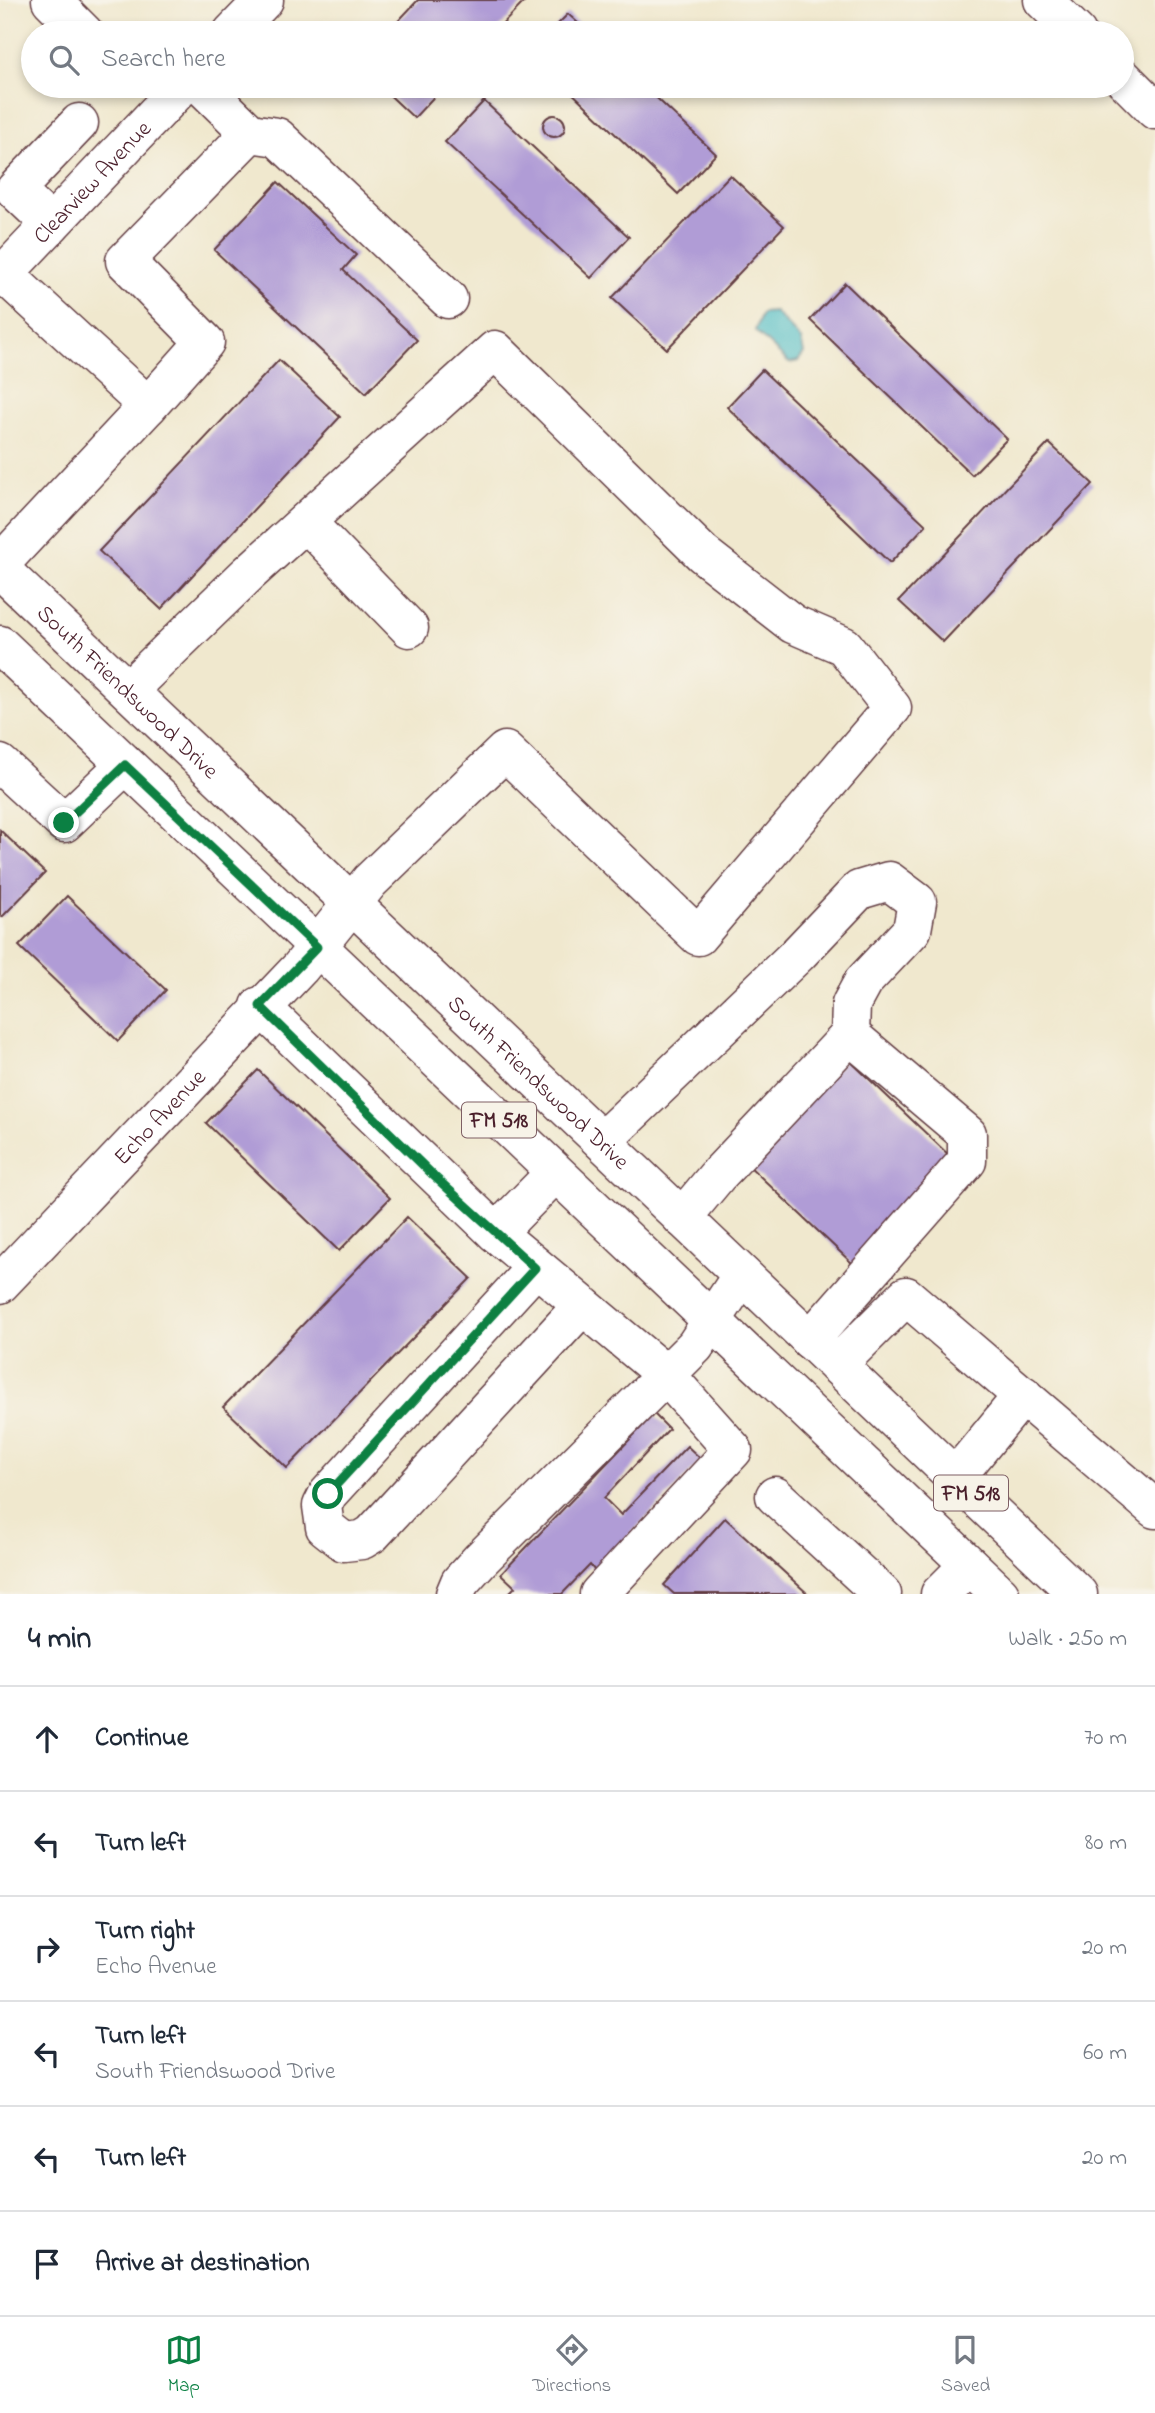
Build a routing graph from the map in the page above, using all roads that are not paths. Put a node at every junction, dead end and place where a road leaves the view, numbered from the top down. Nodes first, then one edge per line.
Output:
1 (51, 0) edge
2 (264, 0) edge
3 (1044, 0) edge
4 (72, 21) edge
5 (244, 21) edge
6 (1065, 21) edge
7 (1134, 89) edge
8 (157, 98) edge
9 (214, 98) edge
10 (1155, 110) edge
11 (79, 123) dead end
12 (250, 133) junction
13 (51, 224) junction
14 (2, 276) edge
15 (448, 299) dead end
16 (148, 407) junction
17 (306, 522) junction
18 (0, 567) edge
19 (409, 628) dead end
20 (1, 648) edge
21 (128, 690) junction
22 (0, 764) edge
23 (125, 765) junction
24 (352, 903) junction
25 (317, 947) junction
26 (260, 1006) junction
27 (850, 1035) junction
28 (602, 1142) junction
29 (555, 1173) junction
30 (682, 1218) junction
31 (496, 1233) junction
32 (535, 1268) junction
33 (742, 1275) junction
34 (0, 1284) edge
35 (582, 1306) junction
36 (713, 1324) junction
37 (810, 1340) junction
38 (837, 1365) junction
39 (666, 1376) junction
40 (1023, 1395) junction
41 (417, 1397) junction
42 (462, 1439) junction
43 (955, 1478) junction
44 (775, 1496) dead end
45 (1155, 1508) edge
46 (969, 1565) junction
47 (455, 1594) edge
48 (599, 1594) edge
49 (882, 1594) edge
50 (940, 1594) edge
51 (1000, 1594) edge
52 (1078, 1594) edge

1 - 4 main road
2 - 5 main road
3 - 6 main road
7 - 10 main road
8 - 13 main road, Clearview Avenue
9 - 12 main road
11 - 13 main road
12 - 15 main road
12 - 16 main road
13 - 14 main road, Clearview Avenue
14 - 16 main road
16 - 18 main road
17 - 19 main road
17 - 21 main road
17 - 24 main road, Echo Avenue
18 - 21 main road, South Friendswood Drive / FM 518
20 - 23 main road, FM 518
21 - 24 main road, South Friendswood Drive / FM 518
22 - 23 main road
23 - 25 main road, FM 518
24 - 25 main road, Echo Avenue
24 - 28 main road, South Friendswood Drive / FM 518
25 - 26 main road, Echo Avenue
25 - 29 main road, FM 518
26 - 31 main road
26 - 34 main road, Echo Avenue
27 - 28 main road
27 - 30 main road
27 - 37 main road
28 - 30 main road, South Friendswood Drive / FM 518
29 - 31 main road
29 - 36 main road, FM 518
30 - 33 main road, South Friendswood Drive / FM 518
31 - 32 main road
32 - 35 main road
32 - 41 main road
33 - 36 main road
33 - 37 main road, South Friendswood Drive / FM 518
35 - 39 main road
35 - 42 main road
36 - 39 main road
36 - 46 main road, FM 518
37 - 38 main road, South Friendswood Drive / FM 518
38 - 40 main road
38 - 43 main road, South Friendswood Drive / FM 518
39 - 47 main road
39 - 48 main road
40 - 43 main road
40 - 45 main road
41 - 42 main road
41 - 42 main road
43 - 52 main road, South Friendswood Drive / FM 518
44 - 49 main road
46 - 50 main road
46 - 51 main road, FM 518

